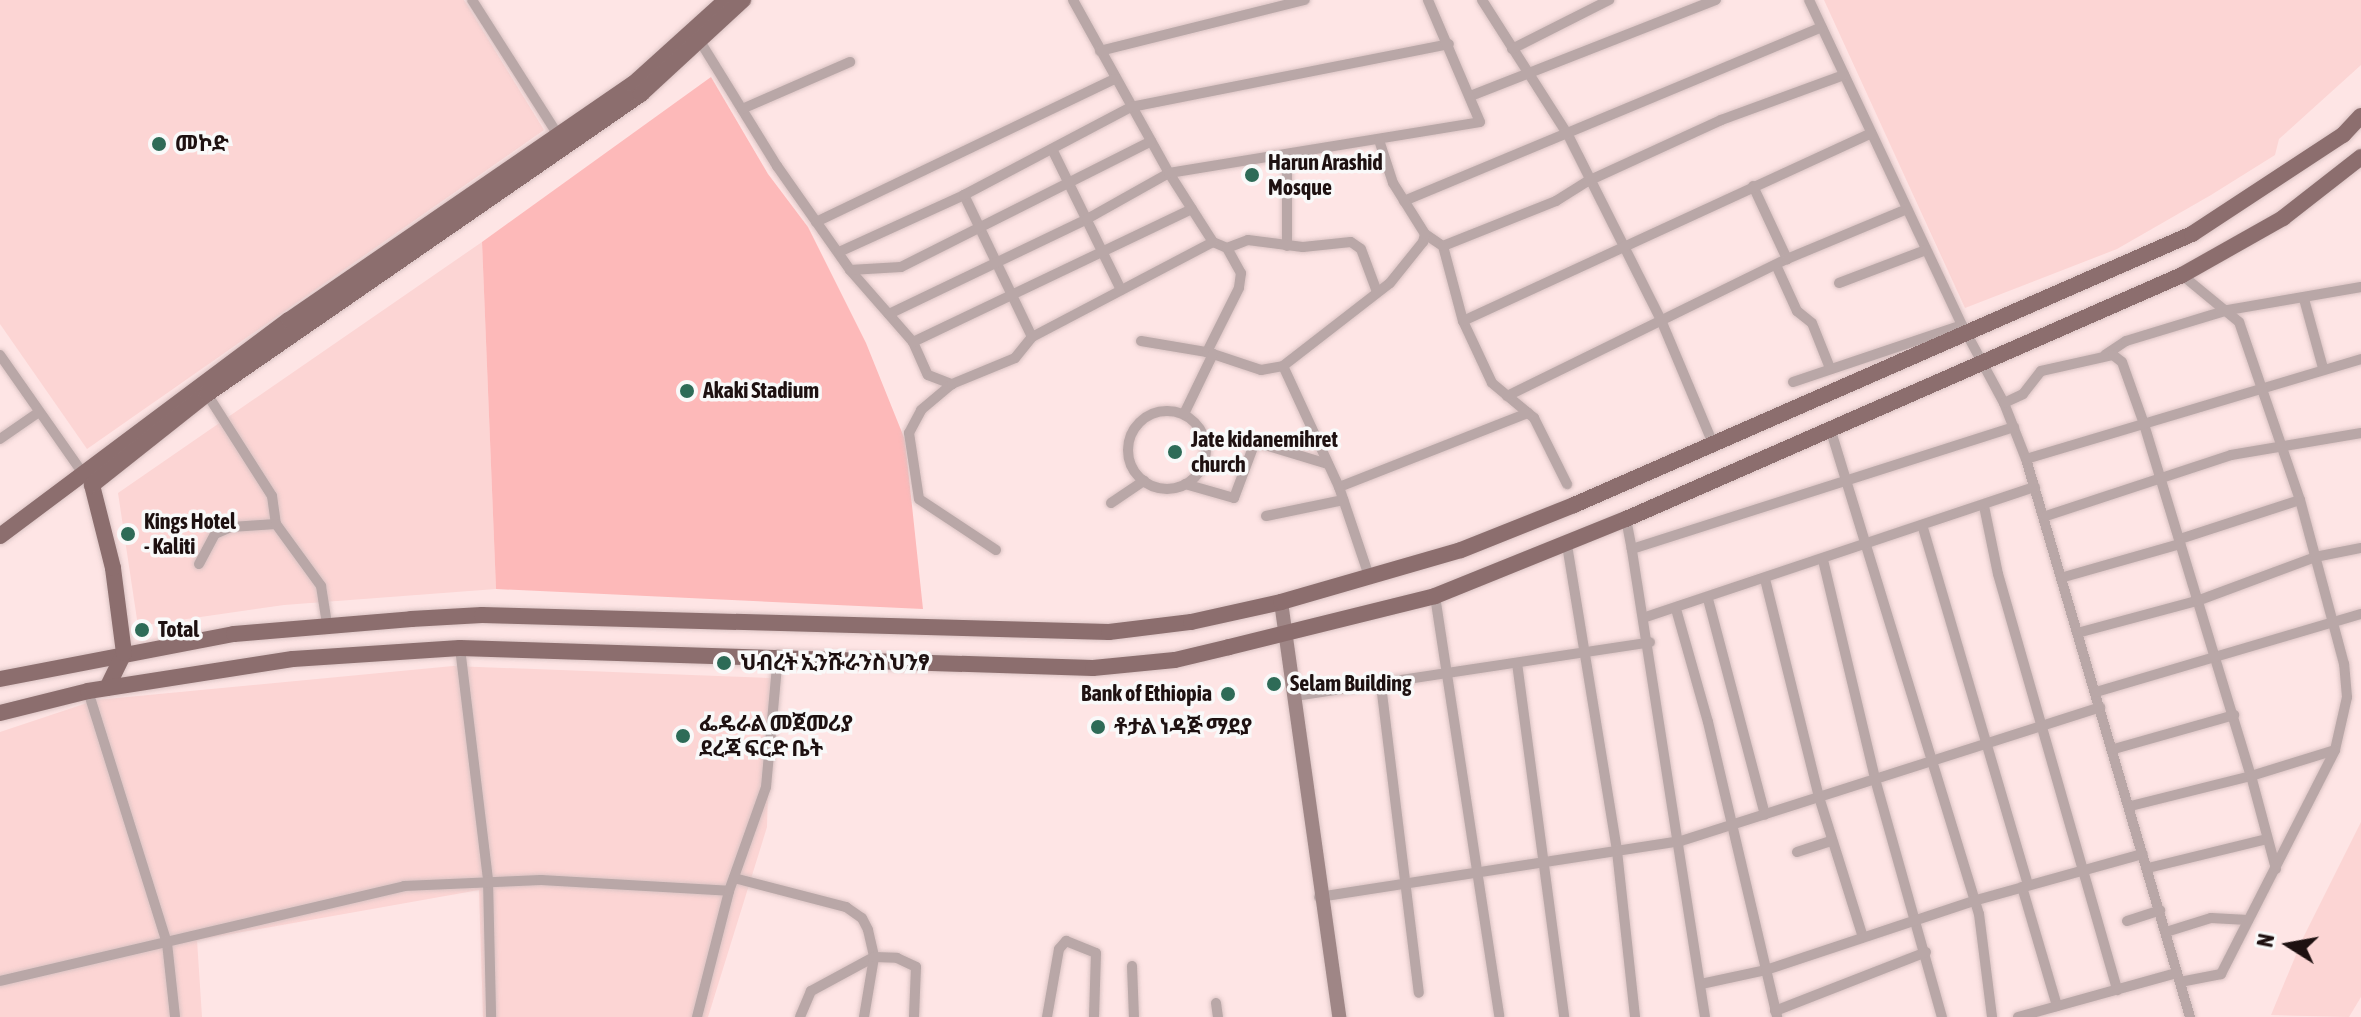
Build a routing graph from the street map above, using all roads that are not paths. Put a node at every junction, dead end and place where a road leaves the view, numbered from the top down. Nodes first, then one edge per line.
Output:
1 (472, 0) edge
2 (726, 0) edge
3 (743, 0) edge
4 (1073, 0) edge
5 (1305, 0) edge
6 (1428, 0) edge
7 (1483, 0) edge
8 (1609, 0) edge
9 (1716, 0) edge
10 (1809, 0) edge
11 (1821, 27) junction
12 (701, 43) junction
13 (1449, 44) junction
14 (1512, 49) junction
15 (1100, 51) junction
16 (850, 62) dead end
17 (1531, 71) junction
18 (1844, 75) junction
19 (1115, 79) junction
20 (1473, 95) junction
21 (1131, 107) junction
22 (742, 109) junction
23 (2361, 116) edge
24 (1871, 133) junction
25 (1568, 135) junction
26 (1379, 140) junction
27 (562, 141) junction
28 (1151, 141) junction
29 (1052, 149) junction
30 (1287, 155) junction
31 (2361, 157) edge
32 (1169, 173) junction
33 (1588, 181) junction
34 (1070, 184) junction
35 (1753, 186) junction
36 (964, 195) junction
37 (1404, 201) junction
38 (1192, 209) junction
39 (1907, 209) junction
40 (1087, 219) junction
41 (816, 222) junction
42 (982, 226) junction
43 (1425, 234) junction
44 (1213, 242) junction
45 (1287, 246) junction
46 (1443, 246) junction
47 (1227, 248) junction
48 (1926, 250) junction
49 (1622, 251) junction
50 (839, 252) junction
51 (1103, 252) junction
52 (1787, 259) junction
53 (998, 263) junction
54 (1776, 265) junction
55 (850, 270) junction
56 (2182, 275) junction
57 (1839, 283) dead end
58 (2361, 287) edge
59 (1121, 290) junction
60 (1377, 292) junction
61 (1014, 296) junction
62 (2304, 299) junction
63 (2228, 310) junction
64 (889, 314) junction
65 (1661, 320) junction
66 (1463, 321) junction
67 (1964, 329) junction
68 (1032, 337) junction
69 (1141, 341) dead end
70 (913, 342) junction
71 (1210, 353) junction
72 (2105, 355) junction
73 (1, 357) edge
74 (2361, 359) edge
75 (1980, 360) junction
76 (1283, 366) junction
77 (1830, 368) junction
78 (2323, 368) junction
79 (1793, 382) dead end
80 (952, 384) junction
81 (2263, 387) junction
82 (207, 394) junction
83 (1507, 396) junction
84 (2004, 403) junction
85 (39, 412) junction
86 (1528, 413) junction
87 (1184, 414) junction
88 (2143, 421) junction
89 (2014, 427) junction
90 (1830, 428) junction
91 (2361, 433) edge
92 (0, 439) edge
93 (1713, 444) junction
94 (2284, 445) junction
95 (2026, 459) junction
96 (1328, 464) junction
97 (88, 481) junction
98 (1144, 481) junction
99 (2160, 481) junction
100 (1848, 482) junction
101 (1185, 484) junction
102 (1567, 484) dead end
103 (1339, 487) junction
104 (2035, 487) junction
105 (1343, 500) junction
106 (2300, 500) junction
107 (1111, 503) dead end
108 (1984, 506) junction
109 (1266, 516) dead end
110 (2046, 516) junction
111 (1626, 519) junction
112 (276, 524) junction
113 (1923, 528) junction
114 (0, 536) edge
115 (2180, 542) junction
116 (1567, 545) junction
117 (1867, 545) junction
118 (2361, 548) edge
119 (1632, 549) junction
120 (996, 550) dead end
121 (2315, 557) junction
122 (1823, 560) junction
123 (199, 564) dead end
124 (2064, 577) junction
125 (1370, 579) junction
126 (1765, 579) junction
127 (1435, 596) junction
128 (1708, 599) junction
129 (2197, 601) junction
130 (1281, 602) junction
131 (1676, 609) junction
132 (2361, 614) edge
133 (1646, 617) junction
134 (2333, 620) junction
135 (327, 624) junction
136 (2081, 632) junction
137 (1288, 633) junction
138 (1650, 642) junction
139 (460, 648) junction
140 (124, 653) junction
141 (1583, 654) junction
142 (2214, 654) junction
143 (778, 655) junction
144 (1517, 663) junction
145 (1448, 674) junction
146 (0, 679) edge
147 (1381, 685) junction
148 (107, 688) junction
149 (88, 691) junction
150 (2096, 692) junction
151 (1295, 696) junction
152 (2100, 707) junction
153 (0, 713) edge
154 (2234, 715) junction
155 (2044, 724) junction
156 (1986, 740) junction
157 (2114, 749) junction
158 (2335, 750) junction
159 (1929, 760) junction
160 (2251, 776) junction
161 (1875, 779) junction
162 (1819, 797) junction
163 (2131, 806) junction
164 (1765, 815) junction
165 (1730, 829) junction
166 (2267, 839) junction
167 (1681, 841) junction
168 (1831, 841) junction
169 (1617, 851) junction
170 (1797, 852) dead end
171 (2143, 854) junction
172 (1544, 861) junction
173 (2148, 868) junction
174 (2083, 869) junction
175 (2276, 869) junction
176 (1475, 871) junction
177 (734, 878) junction
178 (488, 880) junction
179 (1405, 880) junction
180 (2025, 886) junction
181 (729, 891) junction
182 (1319, 897) junction
183 (1973, 901) junction
184 (2160, 910) junction
185 (1918, 919) junction
186 (2248, 920) junction
187 (2127, 921) dead end
188 (2166, 932) junction
189 (1863, 937) junction
190 (167, 943) junction
191 (1926, 952) junction
192 (874, 957) junction
193 (1132, 966) dead end
194 (1766, 970) junction
195 (2179, 978) junction
196 (0, 981) edge
197 (1701, 984) junction
198 (2117, 990) junction
199 (1419, 993) dead end
200 (1216, 1003) dead end
201 (2057, 1006) junction
202 (1776, 1014) edge
203 (1499, 1016) edge
204 (175, 1017) edge
205 (491, 1017) edge
206 (697, 1017) edge
207 (800, 1017) edge
208 (864, 1017) edge
209 (914, 1017) edge
210 (1047, 1017) edge
211 (1094, 1017) edge
212 (1134, 1017) edge
213 (1218, 1017) edge
214 (1339, 1017) edge
215 (1564, 1017) edge
216 (1635, 1017) edge
217 (1705, 1017) edge
218 (1942, 1017) edge
219 (1992, 1017) edge
220 (2018, 1017) edge
221 (2190, 1017) edge

1 - 27 street
2 - 27 main road
3 - 12 main road
4 - 15 street
5 - 15 street
6 - 13 street
7 - 14 street
8 - 14 street
9 - 17 street
10 - 11 street
11 - 18 street
11 - 25 street
12 - 22 street
12 - 27 main road
13 - 20 street
13 - 21 street
14 - 17 street
15 - 19 street
16 - 22 street
17 - 20 street
17 - 25 street
18 - 24 street
18 - 33 street
19 - 21 street
19 - 41 street
20 - 26 street
21 - 28 street
21 - 29 street
22 - 41 street
23 - 67 main road
24 - 35 street
24 - 39 street
25 - 33 street
25 - 37 street
26 - 30 street
26 - 37 street
27 - 82 main road
27 - 97 main road
28 - 32 street
28 - 34 street
29 - 34 street
29 - 36 street
30 - 32 street
30 - 45 street
31 - 56 main road
32 - 38 street
32 - 40 street
33 - 46 street
33 - 49 street
34 - 40 street
34 - 42 street
35 - 49 street
35 - 52 street
36 - 42 street
36 - 50 street
37 - 43 street
38 - 44 street
38 - 51 street
39 - 48 street
39 - 52 street
40 - 51 street
40 - 53 street
41 - 50 street
42 - 53 street
42 - 55 street
43 - 46 street
43 - 60 street
44 - 47 street
44 - 59 street
45 - 47 street
45 - 60 street
46 - 66 street
47 - 71 street
48 - 57 street
48 - 67 street
49 - 65 street
49 - 66 street
50 - 55 street
51 - 59 street
51 - 61 street
52 - 54 street
53 - 61 street
53 - 64 street
54 - 65 street
54 - 77 street
55 - 64 street
56 - 63 street
56 - 75 main road
58 - 62 street
59 - 68 street
60 - 76 street
61 - 68 street
61 - 70 street
62 - 63 street
62 - 78 street
63 - 72 street
63 - 81 street
64 - 70 street
65 - 83 street
65 - 93 street
66 - 83 street
67 - 75 street
67 - 77 street
67 - 93 main road
68 - 80 street
69 - 71 street
70 - 80 street
71 - 76 street
71 - 87 street
72 - 84 street
72 - 88 street
73 - 85 street
74 - 78 street
75 - 84 street
75 - 90 main road
76 - 96 street
77 - 79 street
78 - 81 street
80 - 120 street
81 - 88 street
81 - 94 street
82 - 97 main road
82 - 112 street
83 - 86 street
84 - 89 street
85 - 92 street
85 - 97 street
86 - 102 street
86 - 103 street
87 - 98 street
87 - 101 street
88 - 95 street
88 - 99 street
89 - 95 street
89 - 100 street
90 - 100 street
90 - 111 main road
91 - 94 street
93 - 125 main road
94 - 99 street
94 - 106 street
95 - 104 street
96 - 101 street
96 - 103 street
97 - 114 main road
97 - 140 main road
98 - 101 street
98 - 107 street
99 - 110 street
99 - 115 street
100 - 117 street
100 - 119 street
103 - 105 street
104 - 108 street
104 - 110 street
105 - 109 street
105 - 125 street
106 - 115 street
106 - 121 street
108 - 113 street
108 - 155 street
110 - 124 street
111 - 116 main road
111 - 119 street
112 - 123 street
112 - 135 street
113 - 117 street
113 - 156 street
115 - 124 street
115 - 129 street
116 - 127 main road
116 - 141 street
117 - 122 street
117 - 159 street
118 - 121 street
119 - 133 street
121 - 129 street
121 - 134 street
122 - 126 street
122 - 161 street
124 - 136 street
125 - 130 main road
126 - 128 street
126 - 162 street
127 - 137 main road
127 - 145 street
128 - 131 street
128 - 164 street
129 - 136 street
129 - 142 street
130 - 135 main road
130 - 137 street
131 - 133 street
131 - 165 street
132 - 134 street
133 - 138 street
134 - 142 street
134 - 158 street
135 - 140 main road
136 - 150 street
137 - 143 main road
137 - 151 street
138 - 141 street
138 - 167 street
139 - 143 main road
139 - 148 main road
139 - 178 street
140 - 146 main road
140 - 148 main road
141 - 144 street
141 - 169 street
142 - 150 street
142 - 154 street
143 - 177 street
144 - 145 street
144 - 172 street
145 - 147 street
145 - 176 street
147 - 151 street
147 - 179 street
148 - 149 main road
149 - 153 main road
149 - 190 street
150 - 152 street
151 - 182 street
152 - 155 street
152 - 157 street
154 - 157 street
154 - 160 street
155 - 156 street
155 - 174 street
156 - 159 street
156 - 180 street
157 - 163 street
158 - 160 street
158 - 175 street
159 - 161 street
159 - 183 street
160 - 163 street
160 - 166 street
161 - 162 street
161 - 185 street
162 - 164 street
162 - 168 street
163 - 171 street
164 - 165 street
165 - 167 street
165 - 194 street
166 - 173 street
166 - 175 street
167 - 169 street
167 - 197 street
168 - 170 street
168 - 189 street
169 - 172 street
169 - 216 street
171 - 173 street
171 - 174 street
172 - 176 street
172 - 215 street
173 - 184 street
174 - 180 street
174 - 198 street
175 - 186 street
176 - 179 street
176 - 203 street
177 - 181 street
177 - 192 street
178 - 181 street
178 - 190 street
178 - 205 street
179 - 182 street
179 - 199 street
180 - 183 street
180 - 201 street
181 - 206 street
182 - 214 street
183 - 185 street
183 - 219 street
184 - 187 street
184 - 188 street
185 - 189 street
185 - 191 street
186 - 188 street
186 - 195 street
188 - 195 street
189 - 194 street
190 - 196 street
190 - 204 street
191 - 202 street
191 - 218 street
192 - 207 street
192 - 208 street
192 - 209 street
193 - 212 street
194 - 197 street
194 - 202 street
195 - 198 street
195 - 221 street
197 - 217 street
198 - 201 street
200 - 213 street
201 - 220 street
210 - 211 street

